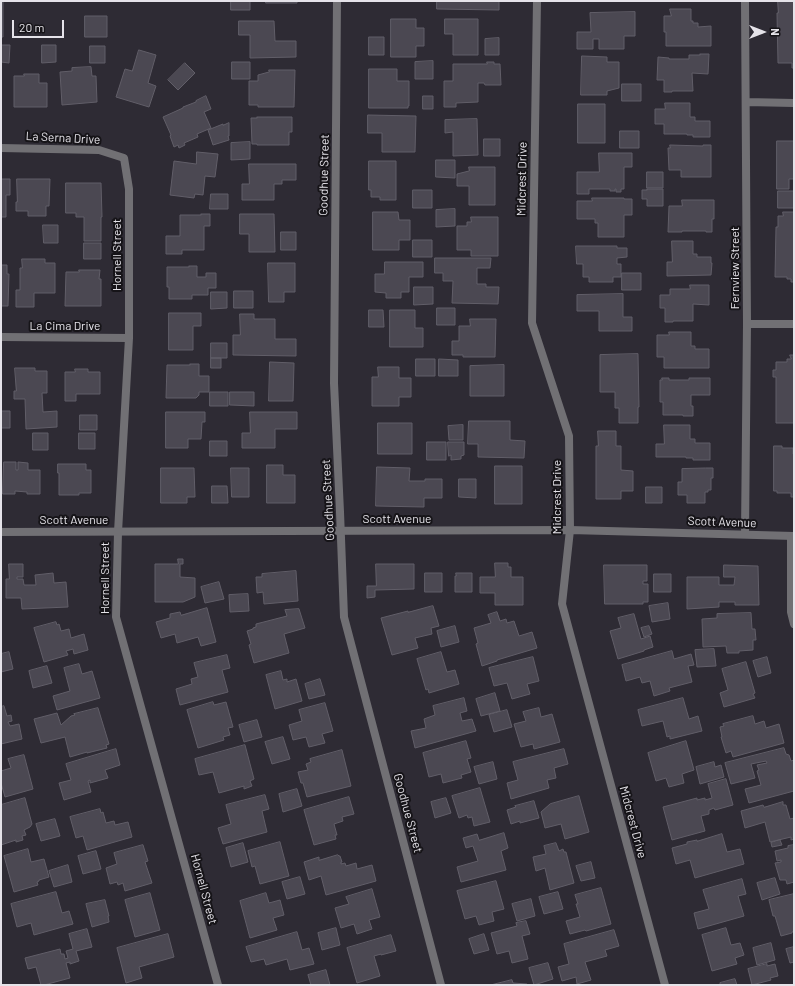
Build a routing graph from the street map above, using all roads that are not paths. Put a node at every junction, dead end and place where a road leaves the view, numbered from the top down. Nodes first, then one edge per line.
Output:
1 (337, 1) edge
2 (537, 1) edge
3 (745, 1) edge
4 (746, 102) junction
5 (794, 103) edge
6 (1, 148) edge
7 (124, 158) joint
8 (747, 324) junction
9 (794, 324) edge
10 (1, 337) edge
11 (129, 338) junction
12 (570, 530) junction
13 (1, 532) edge
14 (118, 532) junction
15 (341, 532) junction
16 (745, 534) junction
17 (792, 536) edge
18 (794, 624) edge
19 (218, 985) edge
20 (441, 985) edge
21 (665, 985) edge

1 - 15 street, Goodhue Street
2 - 12 street, Midcrest Drive
3 - 4 street, Fernview Street
4 - 5 street
4 - 8 street, Fernview Street
6 - 7 street, La Serna Drive
7 - 11 street, Hornell Street
8 - 9 street
8 - 16 street, Fernview Street
10 - 11 street, La Cima Drive
11 - 14 street, Hornell Street
12 - 15 street, Scott Avenue
12 - 16 street, Scott Avenue
12 - 21 street, Midcrest Drive
13 - 14 street, Scott Avenue
14 - 15 street, Scott Avenue
14 - 19 street, Hornell Street
15 - 20 street, Goodhue Street
16 - 17 street, Scott Avenue
17 - 18 street

